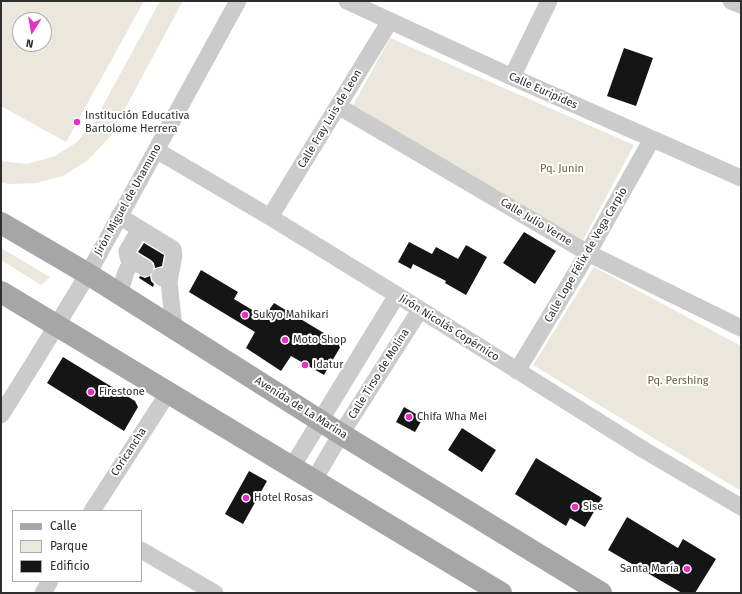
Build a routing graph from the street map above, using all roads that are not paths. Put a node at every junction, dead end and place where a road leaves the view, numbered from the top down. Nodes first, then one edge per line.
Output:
1 (238, 1) edge
2 (347, 1) edge
3 (550, 1) edge
4 (731, 1) edge
5 (741, 5) edge
6 (390, 20) junction
7 (512, 77) junction
8 (338, 106) junction
9 (652, 139) junction
10 (156, 150) junction
11 (741, 178) edge
12 (119, 216) junction
13 (270, 217) junction
14 (1, 223) edge
15 (140, 229) junction
16 (588, 253) junction
17 (88, 274) junction
18 (1, 292) edge
19 (119, 294) junction
20 (397, 295) junction
21 (420, 310) junction
22 (56, 326) junction
23 (174, 328) junction
24 (741, 328) edge
25 (517, 371) junction
26 (168, 393) junction
27 (1, 415) edge
28 (321, 421) junction
29 (341, 434) junction
30 (292, 467) junction
31 (314, 480) junction
32 (741, 507) edge
33 (93, 510) edge
34 (142, 551) edge
35 (49, 582) edge
36 (43, 593) edge
37 (215, 593) edge
38 (501, 593) edge
39 (601, 593) edge

1 - 10 street, Jirón Miguel de Unamuno
2 - 6 street, Calle Euripides
3 - 7 street
4 - 5 street
6 - 7 street, Calle Euripides
6 - 8 street, Calle Fray Luis de Leon
7 - 9 street, Calle Euripides
8 - 13 street, Calle Fray Luis de Leon
8 - 16 street, Calle Julio Verne
9 - 11 street, Calle Euripides
9 - 16 street, Calle Lope Félix de Vega Carpio
10 - 12 street, Jirón Miguel de Unamuno
10 - 13 street, Jirón Nicolás Copérnico
12 - 15 street
12 - 17 street, Jirón Miguel de Unamuno
13 - 20 street, Jirón Nicolás Copérnico
14 - 17 main road, Avenida de La Marina
15 - 19 street
15 - 23 street
16 - 24 street, Calle Julio Verne
16 - 25 street, Calle Lope Félix de Vega Carpio
17 - 19 main road, Avenida de La Marina
17 - 22 street, Jirón Miguel de Unamuno
18 - 22 main road
19 - 23 main road, Avenida de La Marina
20 - 21 street, Jirón Nicolás Copérnico
20 - 28 street
21 - 25 street, Jirón Nicolás Copérnico
21 - 29 street, Calle Tirso de Molina
22 - 26 main road
22 - 27 street, Jirón Miguel de Unamuno
23 - 28 main road, Avenida de La Marina
25 - 32 street, Jirón Nicolás Copérnico
26 - 30 main road
26 - 33 street, Coricancha
28 - 29 main road, Avenida de La Marina
28 - 30 street
29 - 31 street, Calle Tirso de Molina
29 - 39 main road, Avenida de La Marina
30 - 31 main road
31 - 38 main road
34 - 37 street
35 - 36 street

